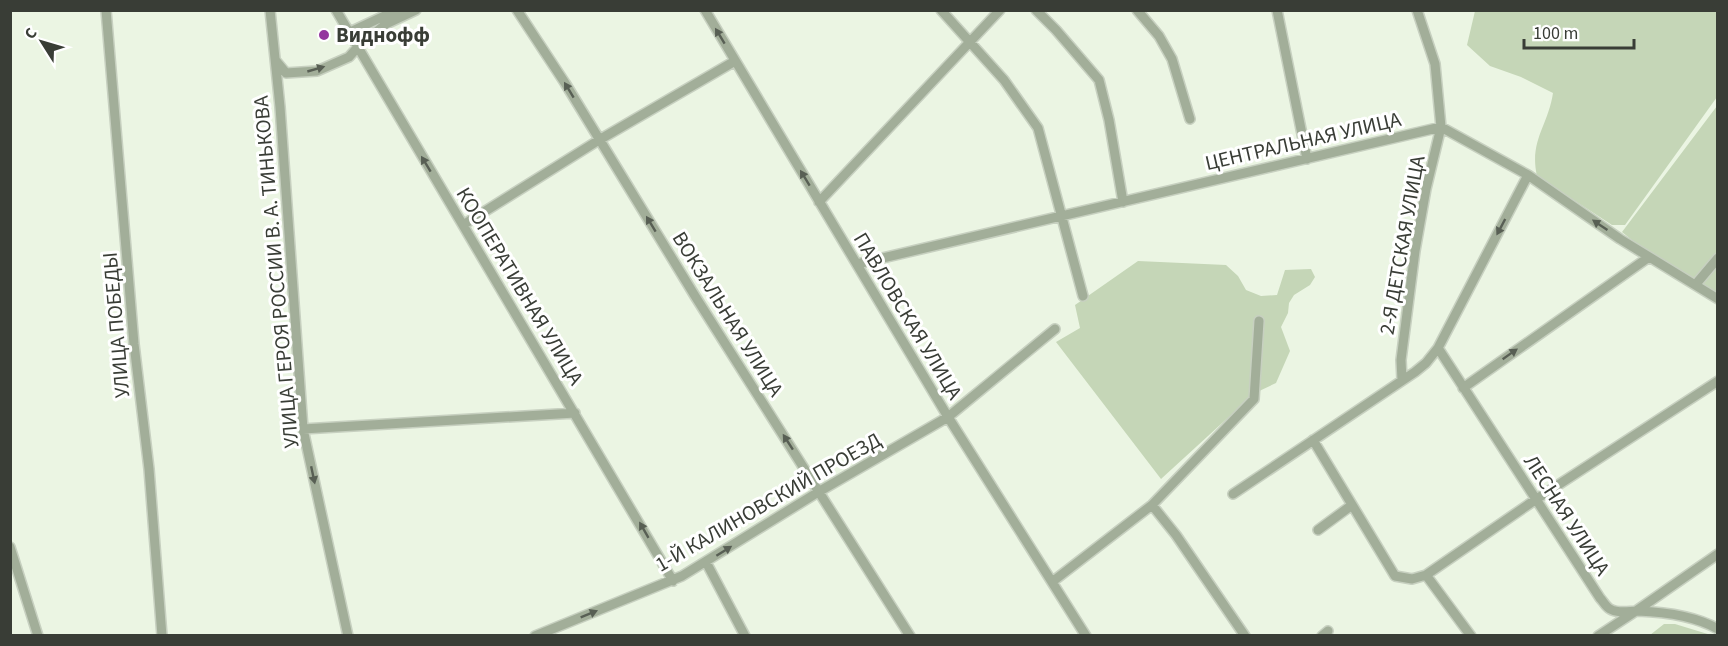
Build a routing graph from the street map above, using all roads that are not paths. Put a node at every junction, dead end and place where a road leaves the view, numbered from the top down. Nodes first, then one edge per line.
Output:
1 (106, 10) edge
2 (270, 10) edge
3 (336, 10) edge
4 (397, 10) edge
5 (416, 10) edge
6 (517, 10) edge
7 (705, 10) edge
8 (942, 10) edge
9 (1000, 10) edge
10 (1036, 10) edge
11 (1137, 10) edge
12 (1277, 10) edge
13 (1417, 10) edge
14 (348, 33) junction
15 (971, 42) junction
16 (357, 48) junction
17 (276, 61) junction
18 (735, 61) junction
19 (1190, 119) dead end
20 (1441, 127) junction
21 (599, 140) junction
22 (1307, 159) junction
23 (1528, 176) junction
24 (819, 202) junction
25 (1123, 202) junction
26 (1062, 216) junction
27 (463, 225) junction
28 (1649, 257) junction
29 (1718, 258) edge
30 (857, 264) junction
31 (1696, 284) junction
32 (1083, 296) dead end
33 (1718, 299) edge
34 (1259, 321) dead end
35 (1055, 329) dead end
36 (1438, 346) junction
37 (1402, 380) junction
38 (1718, 381) edge
39 (1462, 388) junction
40 (575, 413) junction
41 (948, 417) junction
42 (303, 429) junction
43 (1313, 440) junction
44 (820, 491) junction
45 (1233, 494) dead end
46 (1535, 500) junction
47 (1152, 505) junction
48 (1352, 505) junction
49 (1318, 530) dead end
50 (10, 547) edge
51 (1718, 554) edge
52 (706, 562) junction
53 (1425, 575) junction
54 (673, 581) junction
55 (1052, 582) junction
56 (1636, 611) junction
57 (1718, 629) edge
58 (38, 636) edge
59 (162, 636) edge
60 (348, 636) edge
61 (535, 636) edge
62 (745, 636) edge
63 (910, 636) edge
64 (1086, 636) edge
65 (1245, 636) edge
66 (1471, 636) edge
67 (1598, 636) edge

1 - 59 street, УЛИЦА ПОБЕДЫ
2 - 17 street, УЛИЦА ГЕРОЯ РОССИИ В. А. ТИНЬКОВА
3 - 14 street, КООПЕРАТИВНАЯ УЛИЦА
4 - 14 street
5 - 16 street
21 -> 6 street, ВОКЗАЛЬНАЯ УЛИЦА
18 -> 7 street, ПАВЛОВСКАЯ УЛИЦА
8 - 15 street
9 - 15 street
10 - 25 street
11 - 19 street
12 - 22 street
13 - 20 street, 2-Я ДЕТСКАЯ УЛИЦА
14 - 16 street, КООПЕРАТИВНАЯ УЛИЦА
15 - 24 street
15 - 26 street
17 -> 16 street
27 -> 16 street, КООПЕРАТИВНАЯ УЛИЦА
17 - 42 street, УЛИЦА ГЕРОЯ РОССИИ В. А. ТИНЬКОВА
18 - 21 street
24 -> 18 street, ПАВЛОВСКАЯ УЛИЦА
20 - 22 street, ЦЕНТРАЛЬНАЯ УЛИЦА
20 - 23 street
20 - 37 street, 2-Я ДЕТСКАЯ УЛИЦА
21 - 27 street
44 -> 21 street, ВОКЗАЛЬНАЯ УЛИЦА
22 - 25 street, ЦЕНТРАЛЬНАЯ УЛИЦА
28 -> 23 street
23 -> 36 street
24 - 30 street, ПАВЛОВСКАЯ УЛИЦА
25 - 26 street, ЦЕНТРАЛЬНАЯ УЛИЦА
26 - 30 street, ЦЕНТРАЛЬНАЯ УЛИЦА
26 - 32 street
27 - 40 street, КООПЕРАТИВНАЯ УЛИЦА
28 - 31 street
39 -> 28 street
29 - 31 street
30 - 41 street, ПАВЛОВСКАЯ УЛИЦА
31 - 33 street
34 - 47 street
35 - 41 street, 1-Й КАЛИНОВСКИЙ ПРОЕЗД
36 - 37 street
36 - 39 street, ЛЕСНАЯ УЛИЦА
37 - 43 street
38 - 46 street
39 - 46 street, ЛЕСНАЯ УЛИЦА
40 - 42 street
54 -> 40 street, КООПЕРАТИВНАЯ УЛИЦА
41 - 44 street, 1-Й КАЛИНОВСКИЙ ПРОЕЗД
41 - 55 street, ПАВЛОВСКАЯ УЛИЦА
42 -> 60 street, УЛИЦА ГЕРОЯ РОССИИ В. А. ТИНЬКОВА
43 - 45 street
43 - 48 street
52 -> 44 street, 1-Й КАЛИНОВСКИЙ ПРОЕЗД
44 - 63 street, ВОКЗАЛЬНАЯ УЛИЦА
46 - 53 street
46 - 56 street, ЛЕСНАЯ УЛИЦА
47 - 55 street
47 - 65 street
48 - 49 street
48 - 53 street
50 - 58 street
51 - 56 street
52 - 54 street, 1-Й КАЛИНОВСКИЙ ПРОЕЗД
52 - 62 street
53 - 66 street
61 -> 54 street, 1-Й КАЛИНОВСКИЙ ПРОЕЗД
55 - 64 street, ПАВЛОВСКАЯ УЛИЦА
56 - 57 street, ЛЕСНАЯ УЛИЦА
56 - 67 street

